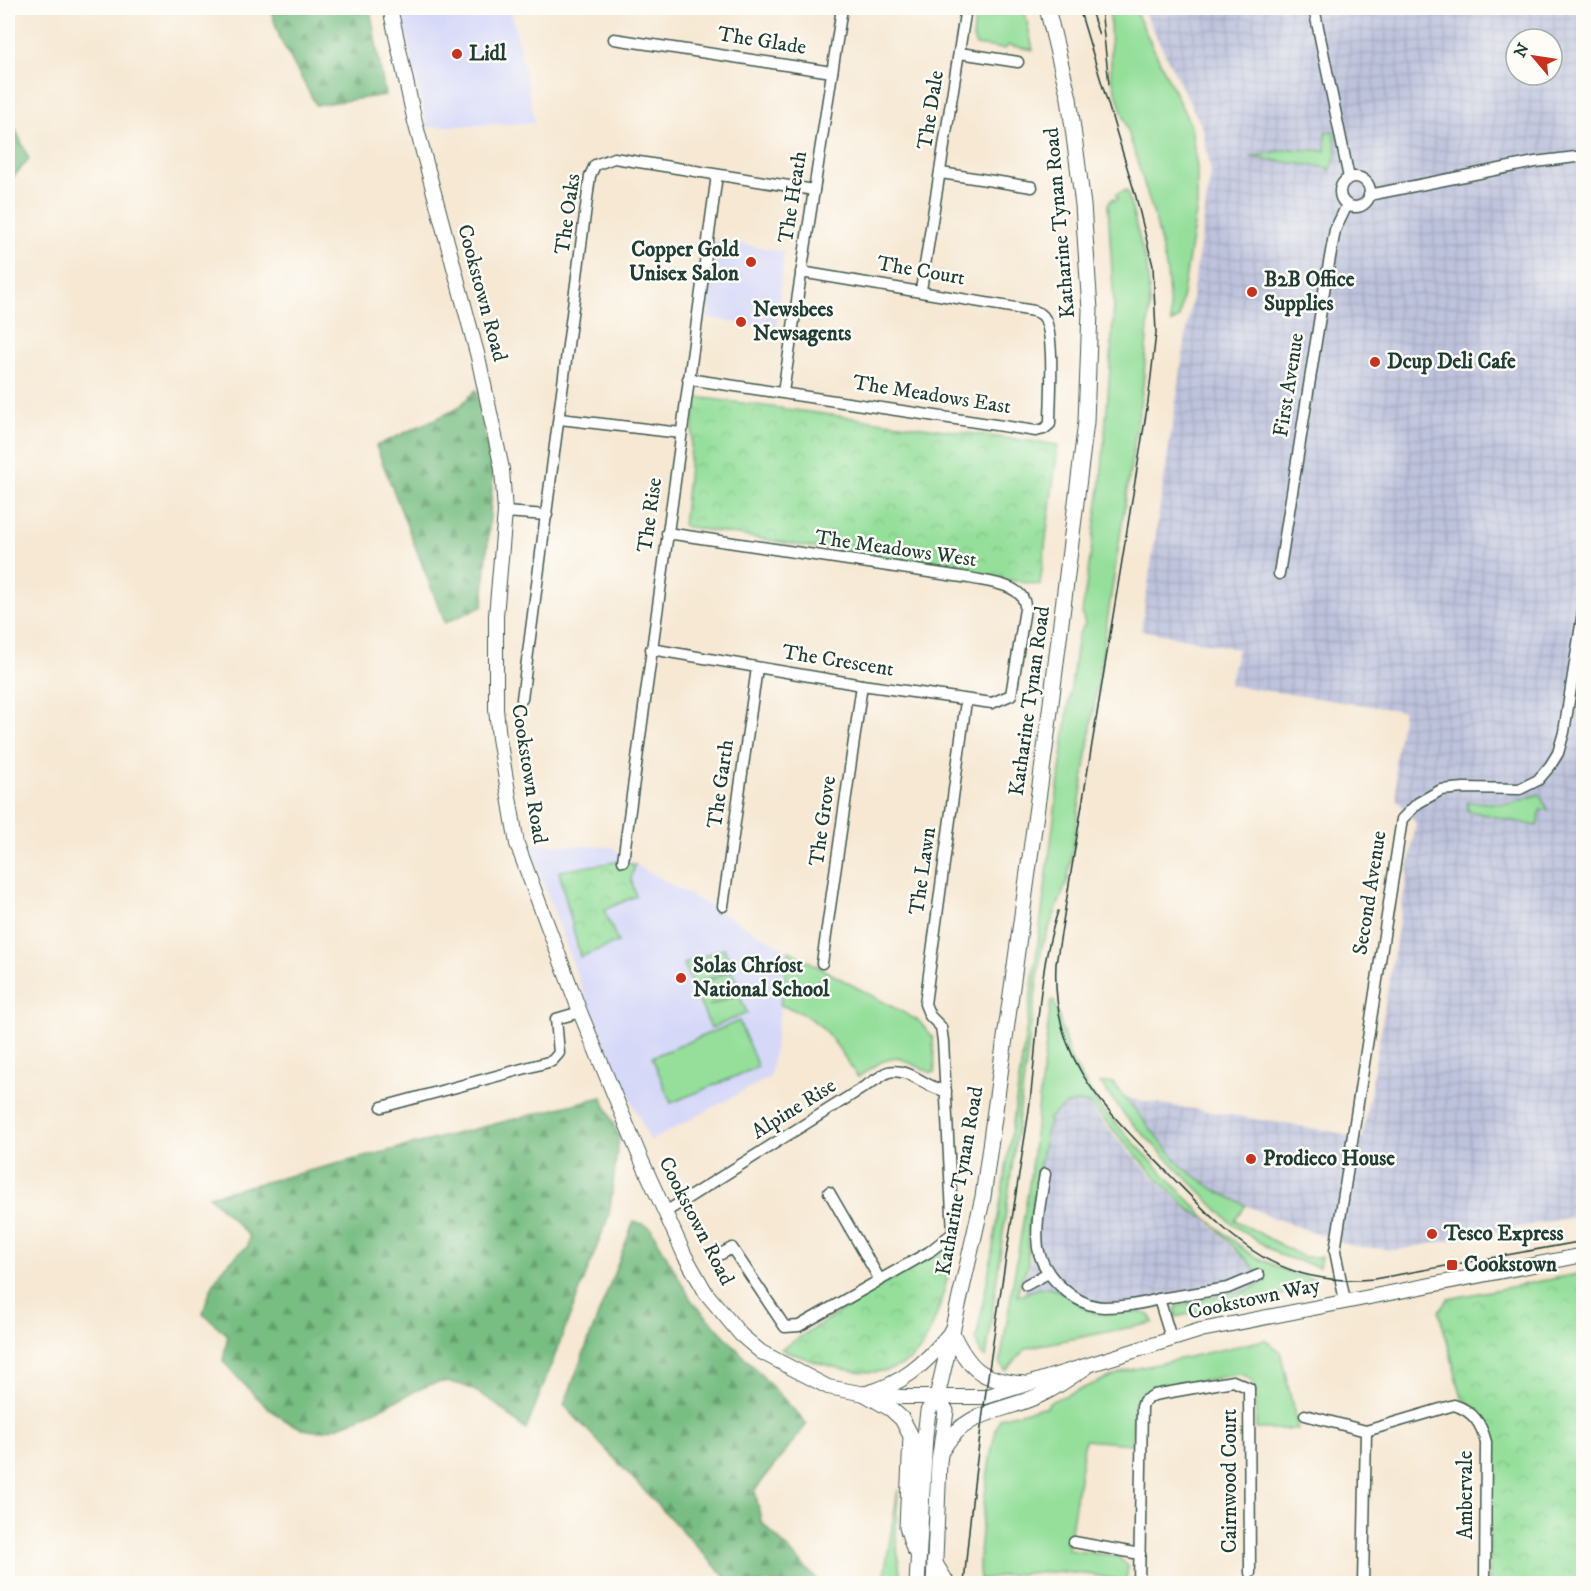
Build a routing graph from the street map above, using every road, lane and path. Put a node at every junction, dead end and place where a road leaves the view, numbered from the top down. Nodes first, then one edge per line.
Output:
1 (390, 8) edge
2 (842, 8) edge
3 (966, 8) edge
4 (1047, 8) edge
5 (1314, 8) edge
6 (614, 39) dead end
7 (960, 53) junction
8 (1018, 62) dead end
9 (832, 72) junction
10 (1584, 156) edge
11 (941, 173) junction
12 (717, 175) junction
13 (1349, 178) junction
14 (1032, 187) dead end
15 (814, 190) junction
16 (1370, 195) junction
17 (1347, 205) junction
18 (801, 272) junction
19 (921, 290) junction
20 (1034, 311) joint
21 (688, 379) junction
22 (783, 392) junction
23 (560, 419) junction
24 (681, 433) junction
25 (505, 512) junction
26 (547, 515) junction
27 (667, 533) junction
28 (1279, 574) dead end
29 (1584, 606) edge
30 (651, 650) junction
31 (757, 668) junction
32 (862, 685) junction
33 (1013, 689) joint
34 (522, 699) dead end
35 (966, 701) junction
36 (623, 861) dead end
37 (723, 906) dead end
38 (822, 963) dead end
39 (580, 1012) junction
40 (946, 1091) junction
41 (382, 1107) dead end
42 (1045, 1174) dead end
43 (829, 1192) dead end
44 (667, 1210) junction
45 (721, 1254) dead end
46 (1584, 1255) edge
47 (1048, 1273) junction
48 (1259, 1275) dead end
49 (880, 1280) junction
50 (1026, 1284) dead end
51 (1159, 1299) junction
52 (1345, 1301) junction
53 (951, 1331) junction
54 (1171, 1338) junction
55 (1086, 1367) junction
56 (1025, 1384) junction
57 (865, 1394) junction
58 (938, 1397) junction
59 (1305, 1415) dead end
60 (1366, 1431) junction
61 (940, 1453) junction
62 (1074, 1542) dead end
63 (1140, 1554) junction
64 (918, 1560) junction
65 (934, 1561) junction
66 (1250, 1574) dead end
67 (917, 1584) edge
68 (934, 1584) edge
69 (948, 1584) edge
70 (1138, 1584) edge
71 (1364, 1584) edge
72 (1485, 1584) edge

1 - 25 street, Cookstown Road
2 - 9 street, The Heath
3 - 7 street, The Dale
4 - 53 main road, Katharine Tynan Road
5 - 13 street
6 - 9 street, The Glade
7 - 8 street, The Dale
7 - 11 street, The Dale
9 - 15 street, The Heath
10 - 16 street
11 - 14 street, The Dale
11 - 19 street, The Dale
12 - 15 street, The Oaks
12 - 21 street, The Rise
12 - 23 street, The Oaks
13 - 16 street
13 - 17 street
15 - 18 street, The Heath
16 - 17 street
17 - 28 street, First Avenue
18 - 19 street, The Court
18 - 22 street, The Heath
19 - 20 street, The Court
20 - 22 street, The Meadows East
21 - 22 street, The Meadows East
21 - 24 street, The Rise
23 - 24 street
23 - 26 street, The Oaks
24 - 27 street, The Rise
25 - 26 street
25 - 39 street, Cookstown Road
26 - 34 street, The Oaks
27 - 30 street, The Rise
27 - 33 street, The Meadows West
29 - 52 street, Second Avenue
30 - 31 street, The Crescent
30 - 36 street, The Rise
31 - 32 street, The Crescent
31 - 37 street, The Garth
32 - 35 street, The Crescent
32 - 38 street, The Grove
33 - 35 street, The Crescent
35 - 40 street, The Lawn
39 - 41 street
39 - 44 street, Cookstown Road
40 - 44 street, Alpine Rise
40 - 49 street
42 - 47 street
43 - 49 street
44 - 57 street, Cookstown Road
45 - 49 street
46 - 52 street, Cookstown Way
47 - 50 street
47 - 51 street
48 - 51 street
51 - 54 street
52 - 54 street, Cookstown Way
53 - 56 main road
53 - 57 main road
53 - 58 main road, Katharine Tynan Road
54 - 55 street, Cookstown Way
55 - 56 street, Cookstown Way
55 - 61 main road
56 - 58 street, Cookstown Way
57 - 58 street, Cookstown Road
57 - 64 main road
58 - 61 main road, Katharine Tynan Road
58 - 64 main road, Katharine Tynan Road
59 - 60 street
60 - 71 street
60 - 72 street, Ambervale
61 - 65 main road, Katharine Tynan Road
62 - 63 street
63 - 66 street, Cairnwood Court
63 - 70 street
64 - 67 main road, Katharine Tynan Road
65 - 68 main road, Katharine Tynan Road
65 - 69 street

